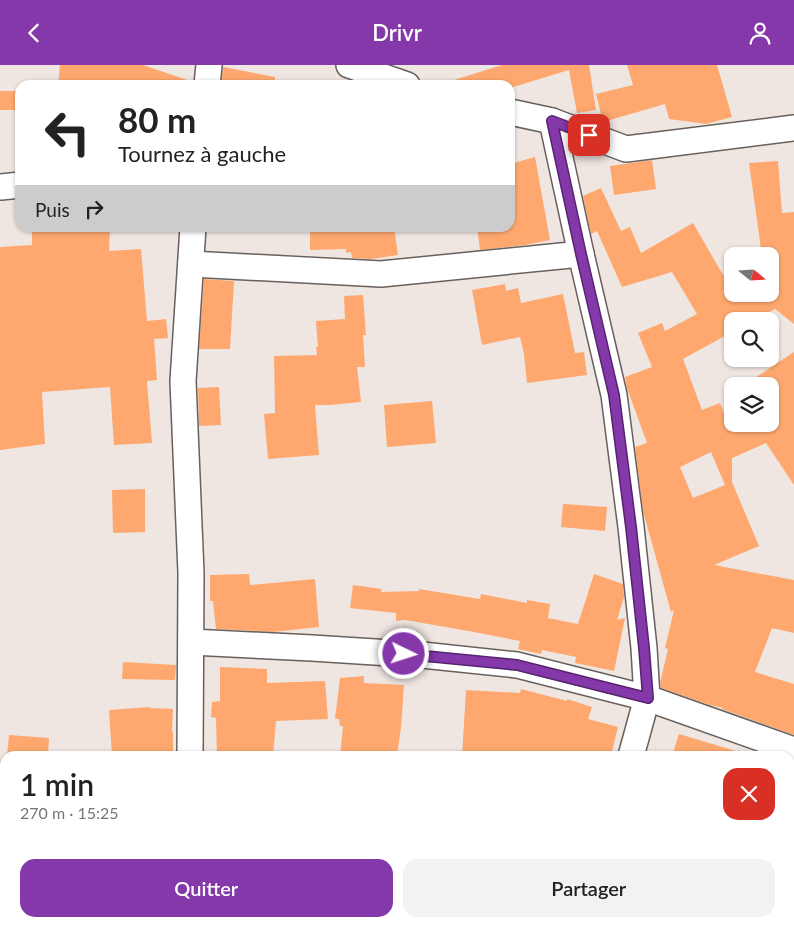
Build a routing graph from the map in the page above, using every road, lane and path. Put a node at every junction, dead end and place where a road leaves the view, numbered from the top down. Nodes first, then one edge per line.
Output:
1 (209, 65) edge
2 (349, 65) edge
3 (207, 80) edge
4 (392, 80) edge
5 (515, 113) edge
6 (552, 121) junction
7 (794, 128) edge
8 (15, 186) edge
9 (1, 187) edge
10 (193, 232) edge
11 (581, 254) junction
12 (191, 264) junction
13 (191, 642) junction
14 (648, 698) junction
15 (794, 750) edge
16 (190, 751) edge
17 (632, 751) edge

1 - 3 street
2 - 4 street
5 - 6 street
6 - 7 street
6 - 11 street
8 - 9 street
10 - 12 street
11 - 12 street
11 - 14 street
12 - 13 street
13 - 14 street
13 - 16 street
14 - 15 street
14 - 17 street

